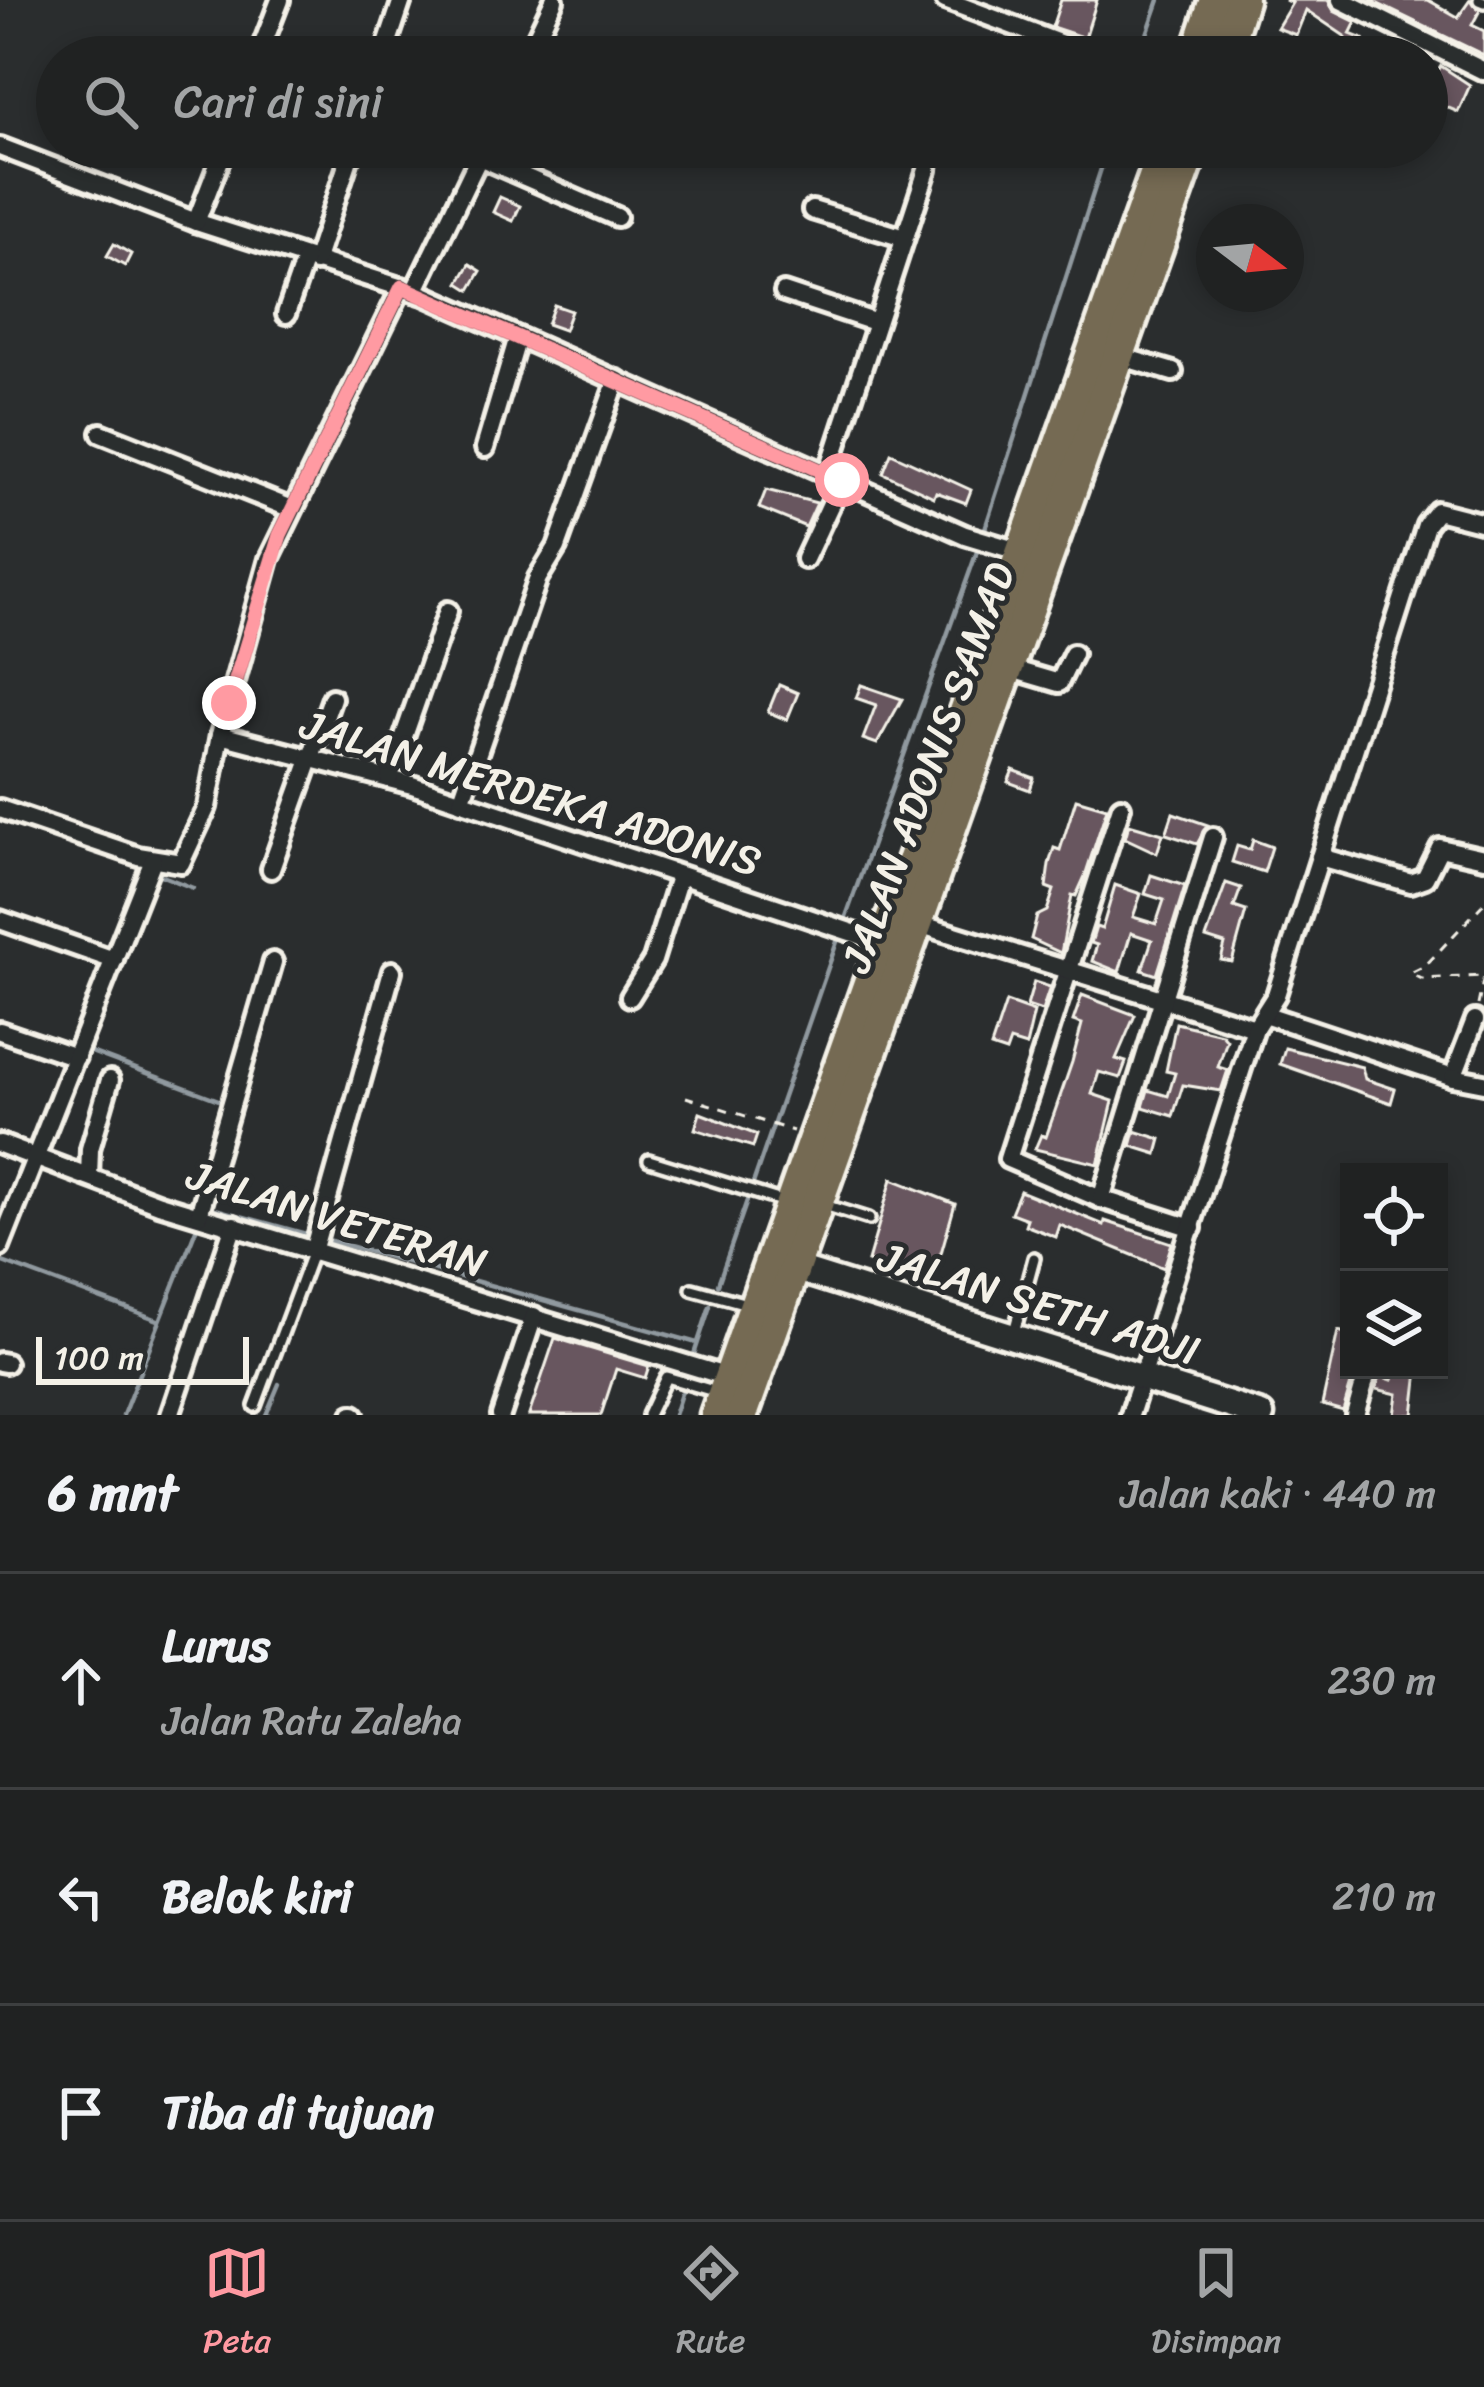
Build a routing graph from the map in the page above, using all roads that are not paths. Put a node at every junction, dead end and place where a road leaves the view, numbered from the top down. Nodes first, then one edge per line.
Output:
1 (280, 0) edge
2 (402, 0) edge
3 (554, 0) edge
4 (945, 0) edge
5 (1214, 0) edge
6 (1242, 0) edge
7 (1341, 0) edge
8 (266, 36) edge
9 (389, 36) edge
10 (537, 36) edge
11 (1040, 36) edge
12 (1203, 36) edge
13 (1231, 36) edge
14 (1415, 36) edge
15 (1448, 52) edge
16 (1484, 70) edge
17 (0, 147) edge
18 (36, 161) edge
19 (55, 168) edge
20 (217, 168) edge
21 (345, 168) edge
22 (473, 168) edge
23 (515, 168) edge
24 (926, 168) edge
25 (1157, 168) edge
26 (1186, 168) edge
27 (812, 210) dead end
28 (617, 217) dead end
29 (196, 222) junction
30 (904, 238) junction
31 (310, 260) junction
32 (408, 290) junction
33 (784, 292) dead end
34 (286, 314) dead end
35 (874, 322) junction
36 (518, 337) junction
37 (1119, 356) junction
38 (1173, 372) dead end
39 (617, 380) junction
40 (101, 433) dead end
41 (485, 448) dead end
42 (835, 477) junction
43 (292, 509) junction
44 (1484, 523) edge
45 (1010, 548) junction
46 (805, 559) dead end
47 (448, 611) dead end
48 (1072, 654) dead end
49 (1008, 668) junction
50 (332, 698) dead end
51 (220, 735) junction
52 (311, 762) junction
53 (389, 778) junction
54 (461, 802) junction
55 (1121, 807) dead end
56 (0, 809) edge
57 (1213, 837) dead end
58 (1320, 857) junction
59 (1484, 858) edge
60 (153, 860) junction
61 (271, 869) dead end
62 (680, 878) junction
63 (0, 920) edge
64 (919, 924) junction
65 (870, 938) junction
66 (114, 960) junction
67 (273, 962) dead end
68 (1069, 969) junction
69 (392, 971) dead end
70 (630, 997) dead end
71 (1160, 997) junction
72 (1475, 1020) road end
73 (1261, 1022) junction
74 (0, 1031) edge
75 (76, 1057) junction
76 (855, 1057) junction
77 (1453, 1077) junction
78 (110, 1080) dead end
79 (1484, 1083) edge
80 (0, 1144) edge
81 (38, 1158) junction
82 (650, 1160) dead end
83 (89, 1177) junction
84 (1101, 1199) junction
85 (802, 1203) junction
86 (199, 1215) junction
87 (868, 1220) dead end
88 (234, 1225) junction
89 (1192, 1228) junction
90 (0, 1246) edge
91 (314, 1248) junction
92 (1034, 1258) dead end
93 (794, 1268) junction
94 (692, 1288) dead end
95 (752, 1306) junction
96 (534, 1316) junction
97 (1013, 1337) junction
98 (1142, 1377) junction
99 (1365, 1379) edge
100 (717, 1392) edge
101 (255, 1406) dead end
102 (170, 1415) edge
103 (501, 1415) edge
104 (648, 1415) edge
105 (1130, 1415) edge
106 (1261, 1415) edge
107 (1355, 1415) edge

1 - 8 street
2 - 9 street
3 - 10 street
4 - 11 street
5 - 12 highway
6 - 13 highway
7 - 14 street
15 - 16 street
17 - 18 street
19 - 29 street
20 - 29 street
21 - 31 street
22 - 32 street
23 - 28 street
24 - 30 street
25 - 45 highway
26 - 37 highway, JALAN ADONIS SAMAD
27 - 30 street
29 - 31 street
30 - 35 street
31 - 32 street
31 - 34 street
32 - 36 street
32 - 43 street
33 - 35 street
35 - 42 street
36 - 39 street
36 - 41 street
37 - 38 street
37 - 49 highway, JALAN ADONIS SAMAD
39 - 42 street
39 - 54 street
40 - 43 street
42 - 45 street
42 - 46 street
43 - 51 street
44 - 58 street
45 - 65 highway
47 - 53 street
48 - 49 street
49 - 64 highway, JALAN ADONIS SAMAD
50 - 52 street
51 - 52 street, JALAN MERDEKA ADONIS
51 - 60 street
52 - 53 street, JALAN MERDEKA ADONIS
52 - 61 street
53 - 54 street, JALAN MERDEKA ADONIS
54 - 62 street, JALAN MERDEKA ADONIS
55 - 68 street
56 - 60 street
57 - 71 street
58 - 59 street
58 - 73 street
60 - 66 street
62 - 65 street, JALAN MERDEKA ADONIS
62 - 70 street
63 - 66 street
64 - 68 street
64 - 76 highway, JALAN ADONIS SAMAD
65 - 76 highway
66 - 75 street
67 - 86 street
68 - 71 street
68 - 84 street
69 - 91 street
71 - 73 street
71 - 84 street
72 - 77 street
73 - 77 street
73 - 89 street
74 - 75 street
75 - 81 street
76 - 85 highway, JALAN ADONIS SAMAD
77 - 79 street
78 - 83 street
80 - 81 street, JALAN VETERAN
81 - 83 street, JALAN VETERAN
81 - 90 street
82 - 85 lane
83 - 86 street, JALAN VETERAN
84 - 89 street
85 - 87 lane
85 - 93 highway, JALAN ADONIS SAMAD
85 - 95 highway
86 - 88 street, JALAN VETERAN
88 - 91 street, JALAN VETERAN
88 - 102 street
89 - 98 street
91 - 96 street, JALAN VETERAN
91 - 101 lane
92 - 97 lane
93 - 97 street, JALAN SETH ADJI
93 - 100 highway, JALAN ADONIS SAMAD
94 - 95 lane
95 - 100 highway
96 - 100 street, JALAN VETERAN
96 - 103 street
97 - 98 street, JALAN SETH ADJI
98 - 105 street
98 - 106 street, JALAN SETH ADJI
99 - 107 street
100 - 104 lane

